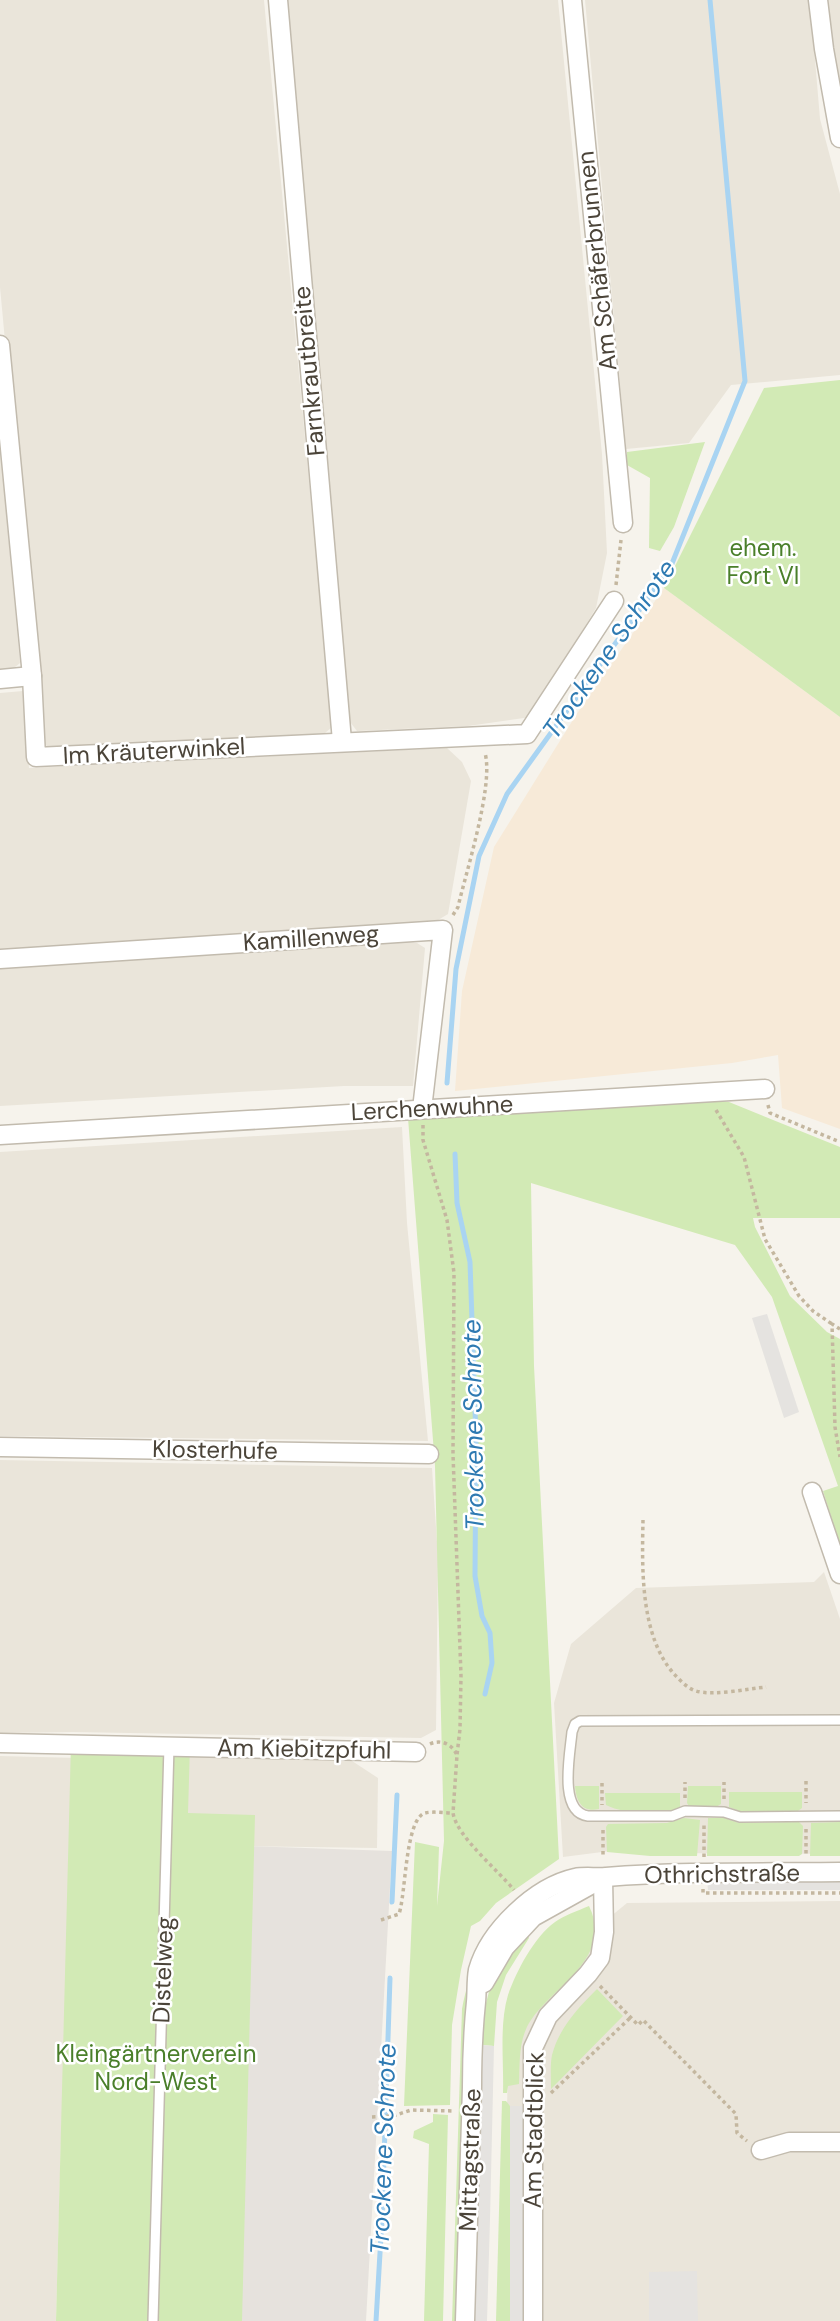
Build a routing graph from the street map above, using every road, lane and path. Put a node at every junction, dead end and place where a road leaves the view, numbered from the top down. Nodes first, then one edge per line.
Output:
1 (278, 0) edge
2 (572, 0) edge
3 (818, 0) edge
4 (840, 138) edge
5 (0, 353) edge
6 (623, 523) joint
7 (614, 601) joint
8 (32, 676) junction
9 (0, 679) edge
10 (480, 737) junction
11 (342, 741) junction
12 (443, 930) junction
13 (0, 959) edge
14 (765, 1089) joint
15 (705, 1093) junction
16 (422, 1109) junction
17 (0, 1135) edge
18 (840, 1142) edge
19 (832, 1324) junction
20 (840, 1329) edge
21 (0, 1447) edge
22 (429, 1454) dead end
23 (840, 1457) edge
24 (812, 1492) dead end
25 (643, 1520) dead end
26 (840, 1574) edge
27 (766, 1687) dead end
28 (840, 1720) edge
29 (0, 1743) edge
30 (169, 1746) junction
31 (416, 1752) joint
32 (457, 1755) junction
33 (453, 1813) junction
34 (840, 1816) edge
35 (704, 1824) dead end
36 (806, 1828) dead end
37 (603, 1829) dead end
38 (704, 1843) dead end
39 (806, 1845) dead end
40 (603, 1856) dead end
41 (840, 1872) edge
42 (504, 1878) dead end
43 (603, 1878) junction
44 (381, 1920) dead end
45 (589, 1974) junction
46 (630, 2018) junction
47 (454, 2111) dead end
48 (532, 2112) junction
49 (372, 2116) dead end
50 (840, 2142) edge
51 (761, 2150) joint
52 (153, 2321) edge
53 (465, 2321) edge
54 (533, 2321) edge

1 - 11 street, Farnkrautbreite
2 - 6 street, Am Schäferbrunnen
3 - 4 street
5 - 8 street, Im Kräuterwinkel
6 - 7 path
7 - 10 street, Im Kräuterwinkel
8 - 9 street
8 - 11 street, Im Kräuterwinkel
10 - 11 street, Im Kräuterwinkel
10 - 12 path
12 - 13 street, Kamillenweg
12 - 16 street
14 - 15 street, Lerchenwuhne
14 - 18 path
15 - 16 street, Lerchenwuhne
15 - 19 path
16 - 17 street, Lerchenwuhne
16 - 32 path
19 - 20 path
19 - 23 path
21 - 22 street, Klosterhufe
24 - 26 street
25 - 27 path
28 - 34 lane
29 - 30 street, Am Kiebitzpfuhl
30 - 31 street, Am Kiebitzpfuhl
30 - 52 lane, Distelweg
31 - 32 path, Am Kiebitzpfuhl
32 - 33 path
33 - 42 path
33 - 44 path
35 - 38 path
36 - 39 path
37 - 40 path
41 - 43 street, Othrichstraße
43 - 45 street, Am Stadtblick
43 - 53 street, Mittagstraße
45 - 46 path
45 - 48 street, Am Stadtblick
46 - 48 path
46 - 51 path
47 - 49 path
48 - 54 street, Am Stadtblick
50 - 51 street

